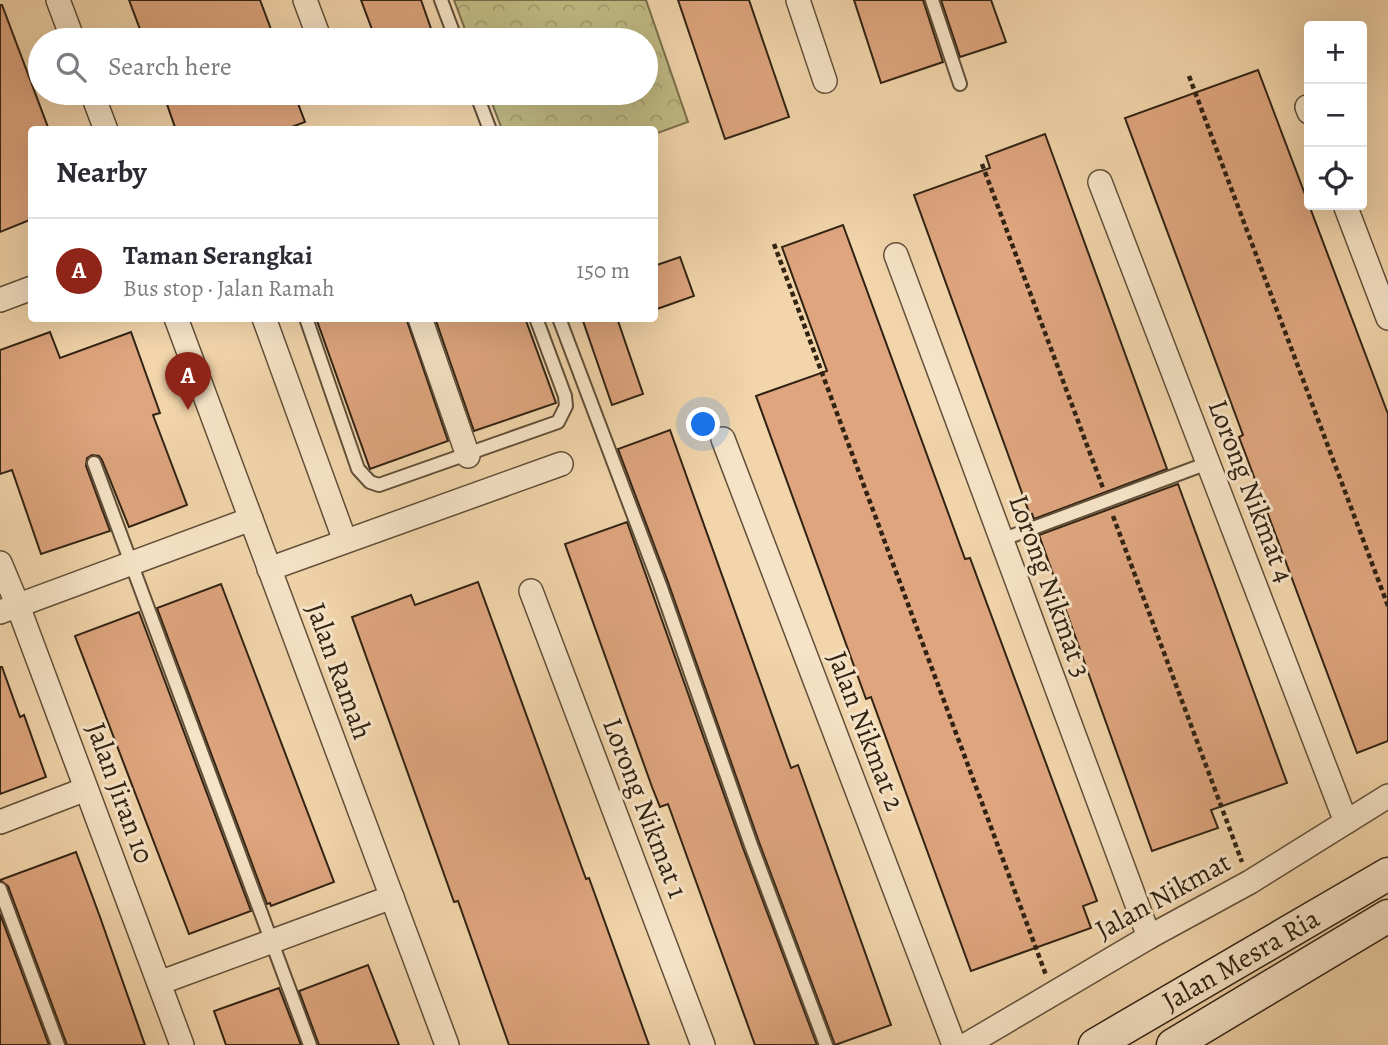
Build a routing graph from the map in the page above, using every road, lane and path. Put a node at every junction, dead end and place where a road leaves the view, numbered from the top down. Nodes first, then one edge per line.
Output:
1 (58, 0) edge
2 (304, 0) edge
3 (441, 0) edge
4 (798, 0) edge
5 (932, 0) edge
6 (68, 28) edge
7 (315, 28) edge
8 (452, 28) edge
9 (1189, 76) dead end
10 (825, 81) dead end
11 (960, 84) dead end
12 (97, 105) edge
13 (481, 105) edge
14 (104, 126) edge
15 (488, 126) edge
16 (982, 164) dead end
17 (1100, 181) dead end
18 (1347, 210) edge
19 (774, 244) dead end
20 (896, 255) dead end
21 (28, 290) edge
22 (0, 300) edge
23 (1388, 318) edge
24 (177, 322) edge
25 (265, 322) edge
26 (307, 322) edge
27 (421, 322) edge
28 (537, 322) edge
29 (561, 322) edge
30 (723, 439) dead end
31 (468, 456) junction
32 (94, 463) dead end
33 (1208, 463) junction
34 (561, 464) dead end
35 (1107, 500) junction
36 (251, 519) junction
37 (1002, 540) junction
38 (345, 541) junction
39 (0, 563) edge
40 (131, 563) junction
41 (270, 569) junction
42 (531, 591) dead end
43 (1388, 606) edge
44 (9, 609) edge
45 (86, 789) junction
46 (1388, 796) edge
47 (0, 822) edge
48 (1346, 822) junction
49 (1388, 874) edge
50 (1250, 882) junction
51 (0, 889) edge
52 (392, 897) junction
53 (1388, 916) edge
54 (1149, 937) junction
55 (272, 942) junction
56 (159, 983) junction
57 (1053, 992) junction
58 (58, 1045) edge
59 (182, 1045) edge
60 (310, 1045) edge
61 (447, 1045) edge
62 (703, 1045) edge
63 (827, 1045) edge
64 (954, 1045) edge
65 (966, 1045) edge
66 (1095, 1045) edge
67 (1173, 1045) edge

1 - 6 street
2 - 7 street
3 - 8 lane
4 - 10 street
5 - 11 lane
9 - 43 path
12 - 14 street
13 - 15 lane
16 - 35 path
17 - 33 street, Lorong Nikmat 4
18 - 23 street
19 - 57 path
20 - 37 street, Lorong Nikmat 3
21 - 22 street
24 - 36 street, Jalan Ramah
25 - 38 street
26 - 31 lane
27 - 31 street
28 - 31 lane
29 - 63 lane
30 - 64 street, Jalan Nikmat 2
32 - 40 lane
33 - 35 lane
33 - 48 street, Lorong Nikmat 4
34 - 38 street
35 - 37 lane
35 - 50 path
36 - 40 street
36 - 41 street, Jalan Ramah
37 - 54 street, Lorong Nikmat 3
38 - 41 street
39 - 44 street, Jalan Jiran 10
40 - 44 street
40 - 55 lane
41 - 52 street, Jalan Ramah
42 - 62 street, Lorong Nikmat 1
44 - 45 street, Jalan Jiran 10
45 - 47 street
45 - 56 street, Jalan Jiran 10
46 - 48 street, Jalan Nikmat
48 - 50 street, Jalan Nikmat
49 - 66 main road, Jalan Mesra Ria
50 - 54 street, Jalan Nikmat
51 - 58 lane
52 - 55 street
52 - 61 street, Jalan Ramah
53 - 67 main road, Jalan Mesra Ria
54 - 57 street, Jalan Nikmat
55 - 56 street
55 - 60 lane
56 - 59 street, Jalan Jiran 10
57 - 65 street, Jalan Nikmat

